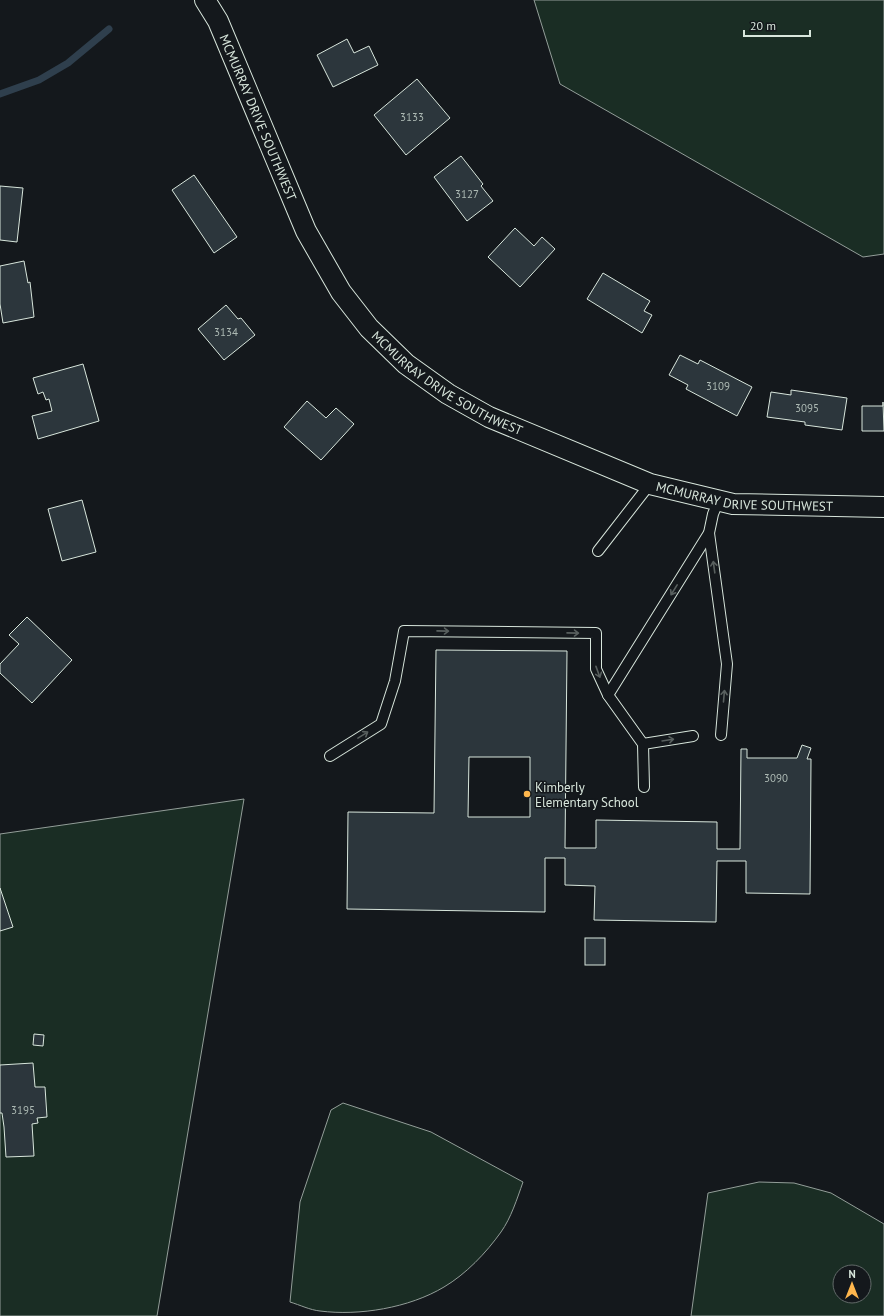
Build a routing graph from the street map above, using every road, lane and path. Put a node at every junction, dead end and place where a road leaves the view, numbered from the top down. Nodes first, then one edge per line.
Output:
1 (205, 0) edge
2 (650, 484) junction
3 (719, 500) junction
4 (884, 507) edge
5 (709, 533) junction
6 (598, 551) dead end
7 (608, 694) junction
8 (721, 735) dead end
9 (693, 736) dead end
10 (643, 744) junction
11 (330, 756) dead end
12 (644, 787) dead end

1 - 2 street, MCMURRAY DRIVE SOUTHWEST
2 - 3 street, MCMURRAY DRIVE SOUTHWEST
2 - 6 lane
3 - 4 street, MCMURRAY DRIVE SOUTHWEST
3 - 5 lane
5 -> 7 lane
8 -> 5 lane
7 - 10 lane
11 -> 7 lane
10 -> 9 lane
10 - 12 lane

